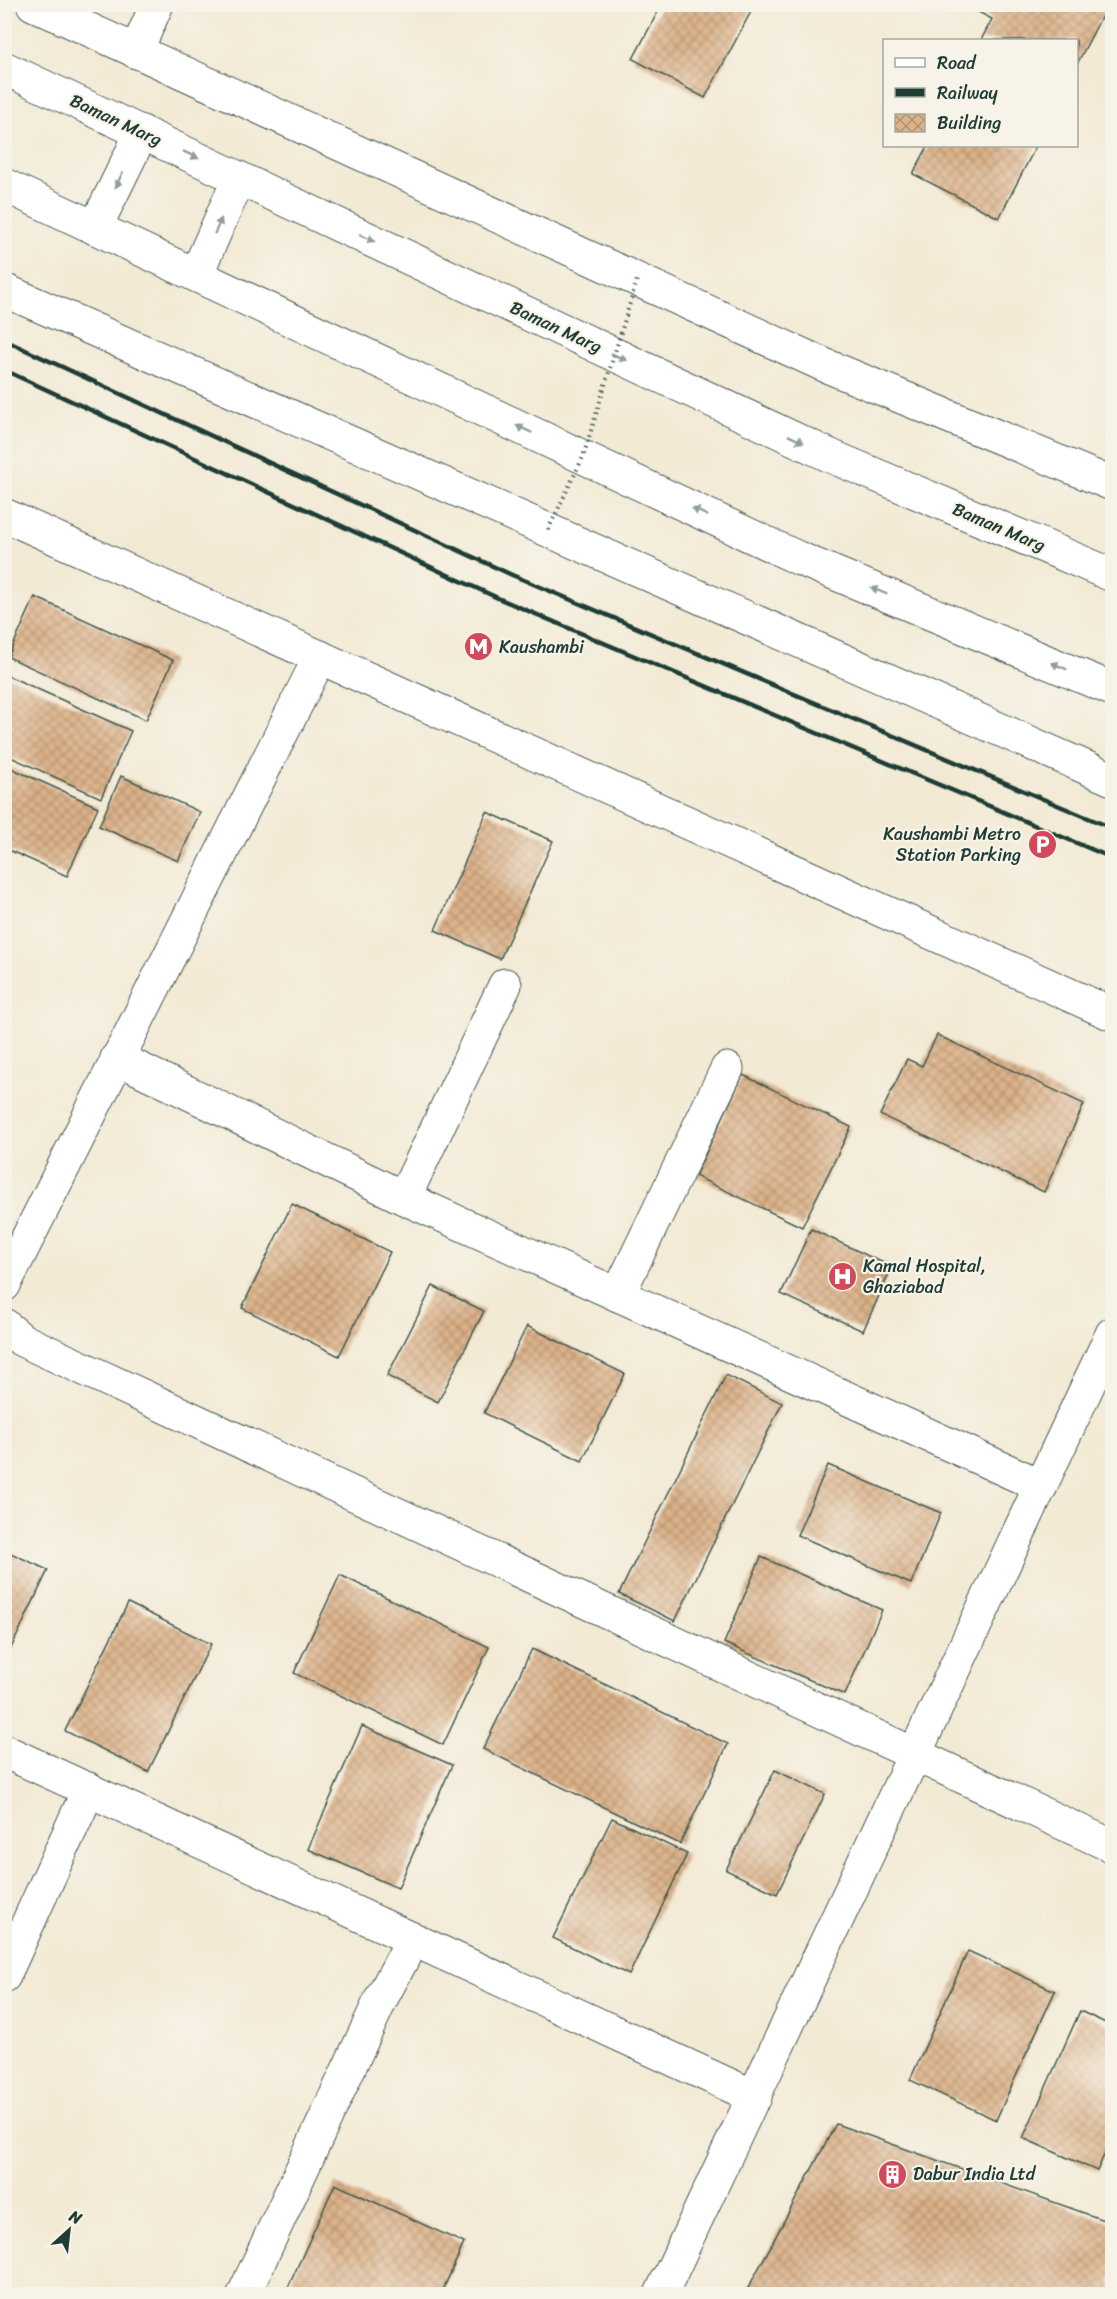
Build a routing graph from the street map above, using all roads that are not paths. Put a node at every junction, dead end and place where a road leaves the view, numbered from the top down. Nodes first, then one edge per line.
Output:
1 (33, 4) edge
2 (157, 4) edge
3 (136, 52) junction
4 (4, 68) edge
5 (142, 132) junction
6 (239, 178) junction
7 (4, 185) edge
8 (95, 228) junction
9 (196, 275) junction
10 (4, 290) edge
11 (1113, 484) edge
12 (4, 515) edge
13 (1113, 575) edge
14 (320, 657) junction
15 (1113, 689) edge
16 (1113, 779) edge
17 (505, 985) dead end
18 (1113, 1014) edge
19 (117, 1058) junction
20 (727, 1070) dead end
21 (404, 1198) junction
22 (4, 1285) edge
23 (618, 1295) junction
24 (4, 1325) edge
25 (1113, 1334) edge
26 (1041, 1486) junction
27 (4, 1751) edge
28 (916, 1754) junction
29 (89, 1789) junction
30 (1113, 1845) edge
31 (413, 1939) junction
32 (4, 1976) edge
33 (755, 2097) junction
34 (244, 2295) edge
35 (661, 2295) edge

1 - 3 street
2 - 3 street
3 - 11 street
4 - 5 street, Baman Marg
5 -> 6 street, Baman Marg
5 -> 8 street
9 -> 6 street
6 -> 13 street, Baman Marg
7 - 8 street
8 - 9 street
15 -> 9 street
10 - 16 street
12 - 14 street
14 - 18 street
14 - 19 street
17 - 21 street
19 - 21 street
19 - 22 street
20 - 23 street
21 - 23 street
23 - 26 street
24 - 28 street
25 - 26 street
26 - 28 street
27 - 29 street
28 - 30 street
28 - 33 street
29 - 31 street
29 - 32 street
31 - 33 street
31 - 34 street
33 - 35 street

